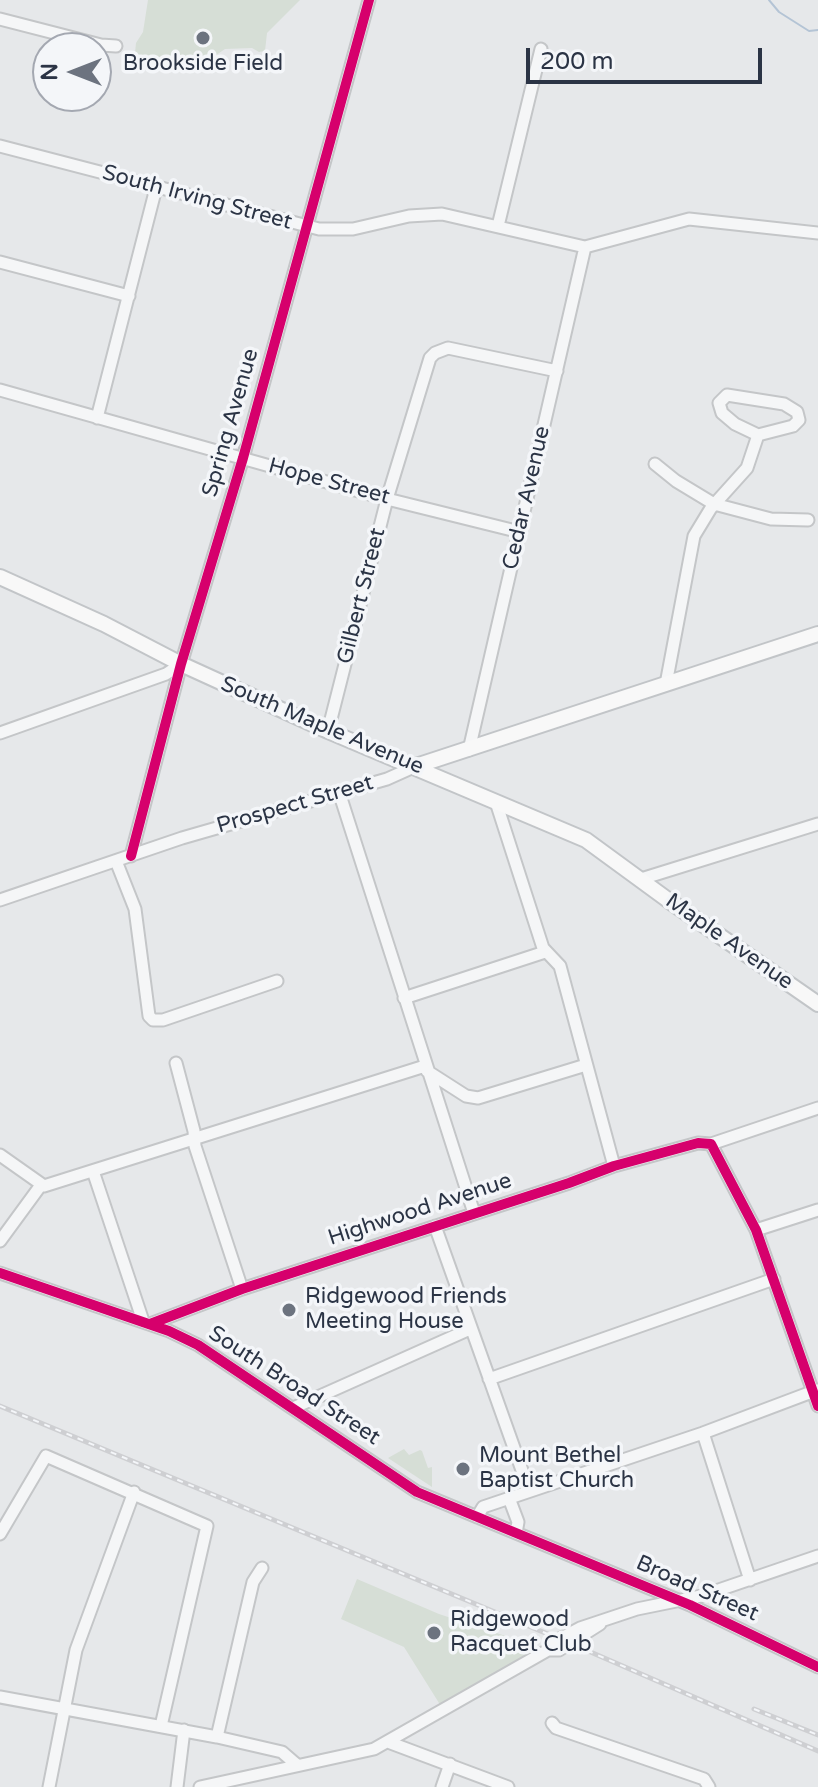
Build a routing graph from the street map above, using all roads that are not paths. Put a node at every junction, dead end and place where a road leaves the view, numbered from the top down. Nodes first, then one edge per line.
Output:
1 (369, 0) edge
2 (0, 19) edge
3 (116, 46) dead end
4 (541, 49) dead end
5 (0, 146) edge
6 (156, 188) junction
7 (498, 226) junction
8 (306, 227) junction
9 (818, 233) edge
10 (585, 247) junction
11 (0, 262) edge
12 (129, 296) junction
13 (557, 371) junction
14 (0, 390) edge
15 (97, 418) junction
16 (758, 435) junction
17 (243, 458) junction
18 (655, 464) dead end
19 (387, 499) junction
20 (714, 504) junction
21 (808, 520) dead end
22 (520, 532) junction
23 (0, 577) edge
24 (818, 634) edge
25 (181, 664) junction
26 (666, 684) junction
27 (328, 731) junction
28 (0, 733) edge
29 (469, 750) junction
30 (416, 766) junction
31 (339, 792) junction
32 (496, 802) junction
33 (818, 824) edge
34 (131, 856) junction
35 (116, 861) junction
36 (641, 879) junction
37 (0, 900) edge
38 (545, 952) junction
39 (277, 981) dead end
40 (404, 998) junction
41 (818, 1004) edge
42 (176, 1063) dead end
43 (586, 1065) junction
44 (426, 1068) junction
45 (818, 1108) edge
46 (194, 1139) junction
47 (708, 1144) junction
48 (0, 1155) edge
49 (614, 1166) junction
50 (93, 1171) junction
51 (41, 1185) junction
52 (818, 1210) edge
53 (474, 1213) junction
54 (435, 1226) junction
55 (756, 1230) junction
56 (0, 1241) edge
57 (0, 1273) edge
58 (774, 1279) junction
59 (242, 1289) junction
60 (147, 1323) junction
61 (470, 1329) junction
62 (489, 1379) junction
63 (816, 1390) edge
64 (818, 1406) edge
65 (293, 1408) junction
66 (703, 1433) junction
67 (529, 1490) junction
68 (134, 1492) junction
69 (509, 1498) junction
70 (477, 1517) junction
71 (516, 1533) junction
72 (0, 1534) edge
73 (558, 1551) joint
74 (818, 1556) edge
75 (262, 1568) dead end
76 (750, 1580) junction
77 (637, 1584) junction
78 (680, 1601) junction
79 (637, 1609) junction
80 (818, 1667) edge
81 (0, 1697) edge
82 (65, 1708) junction
83 (552, 1723) dead end
84 (161, 1726) junction
85 (184, 1730) junction
86 (217, 1737) junction
87 (388, 1742) junction
88 (450, 1764) junction
89 (297, 1765) junction
90 (49, 1787) edge
91 (177, 1787) edge
92 (200, 1787) edge
93 (442, 1787) edge
94 (508, 1787) edge
95 (709, 1787) edge

1 - 8 street, Spring Avenue
2 - 3 street
4 - 7 street
5 - 6 street, South Irving Street
6 - 8 street, South Irving Street
6 - 12 street
7 - 8 street, South Irving Street
7 - 10 street, South Irving Street
8 - 17 street, Spring Avenue
9 - 10 street, South Irving Street
10 - 13 street, Cedar Avenue
11 - 12 street
12 - 15 street
13 - 19 street, Gilbert Street
13 - 22 street, Cedar Avenue
14 - 15 street, Hope Street
15 - 17 street, Hope Street
16 - 16 street
16 - 20 street
17 - 19 street, Hope Street
17 - 25 street, Spring Avenue
18 - 20 street
19 - 22 street, Hope Street
19 - 27 street, Gilbert Street
20 - 21 street
20 - 26 street
22 - 29 street, Cedar Avenue
23 - 25 main road, South Maple Avenue
24 - 26 main road, Prospect Street
25 - 27 main road, South Maple Avenue
25 - 28 street
25 - 34 street, Spring Avenue
26 - 29 main road, Prospect Street
27 - 30 main road, South Maple Avenue
29 - 30 main road, Prospect Street
30 - 31 street, Prospect Street
30 - 32 main road, South Maple Avenue
31 - 34 street, Prospect Street
31 - 40 street
32 - 36 main road, South Maple Avenue
32 - 38 street
33 - 36 street
34 - 35 street, Prospect Street
35 - 37 street, Prospect Street
35 - 39 street
36 - 41 main road, Maple Avenue
38 - 40 street
38 - 43 street
40 - 44 street
42 - 46 street
43 - 44 street
43 - 49 street
44 - 46 street
44 - 53 street
45 - 47 street, Highwood Avenue
46 - 50 street
46 - 59 street
47 - 49 street, Highwood Avenue
47 - 55 street
48 - 51 street
49 - 53 street, Highwood Avenue
50 - 51 street
50 - 60 street
51 - 56 street
52 - 55 street
53 - 54 street, Highwood Avenue
54 - 59 street, Highwood Avenue
54 - 61 street
55 - 58 street
57 - 60 street, South Broad Street
58 - 62 street
58 - 63 street
59 - 60 street, Highwood Avenue
60 - 65 street, South Broad Street
61 - 62 street
61 - 65 street
62 - 67 street
63 - 64 street
63 - 66 street
65 - 70 street, South Broad Street
66 - 67 street
66 - 76 street
67 - 69 street
68 - 72 street
68 - 82 street
68 - 84 street
69 - 70 street
69 - 71 street
70 - 71 street, South Broad Street
71 - 73 street, South Broad Street
73 - 77 street, Broad Street
74 - 76 street
75 - 86 street
76 - 78 street
77 - 78 street, Broad Street
77 - 79 street
78 - 79 street
78 - 80 street, Broad Street
79 - 87 street
81 - 82 street
82 - 84 street
82 - 90 street
83 - 95 street
84 - 85 street
85 - 86 street
85 - 91 street
86 - 89 street
87 - 88 street
87 - 89 street
88 - 93 street
88 - 94 street
89 - 92 street

